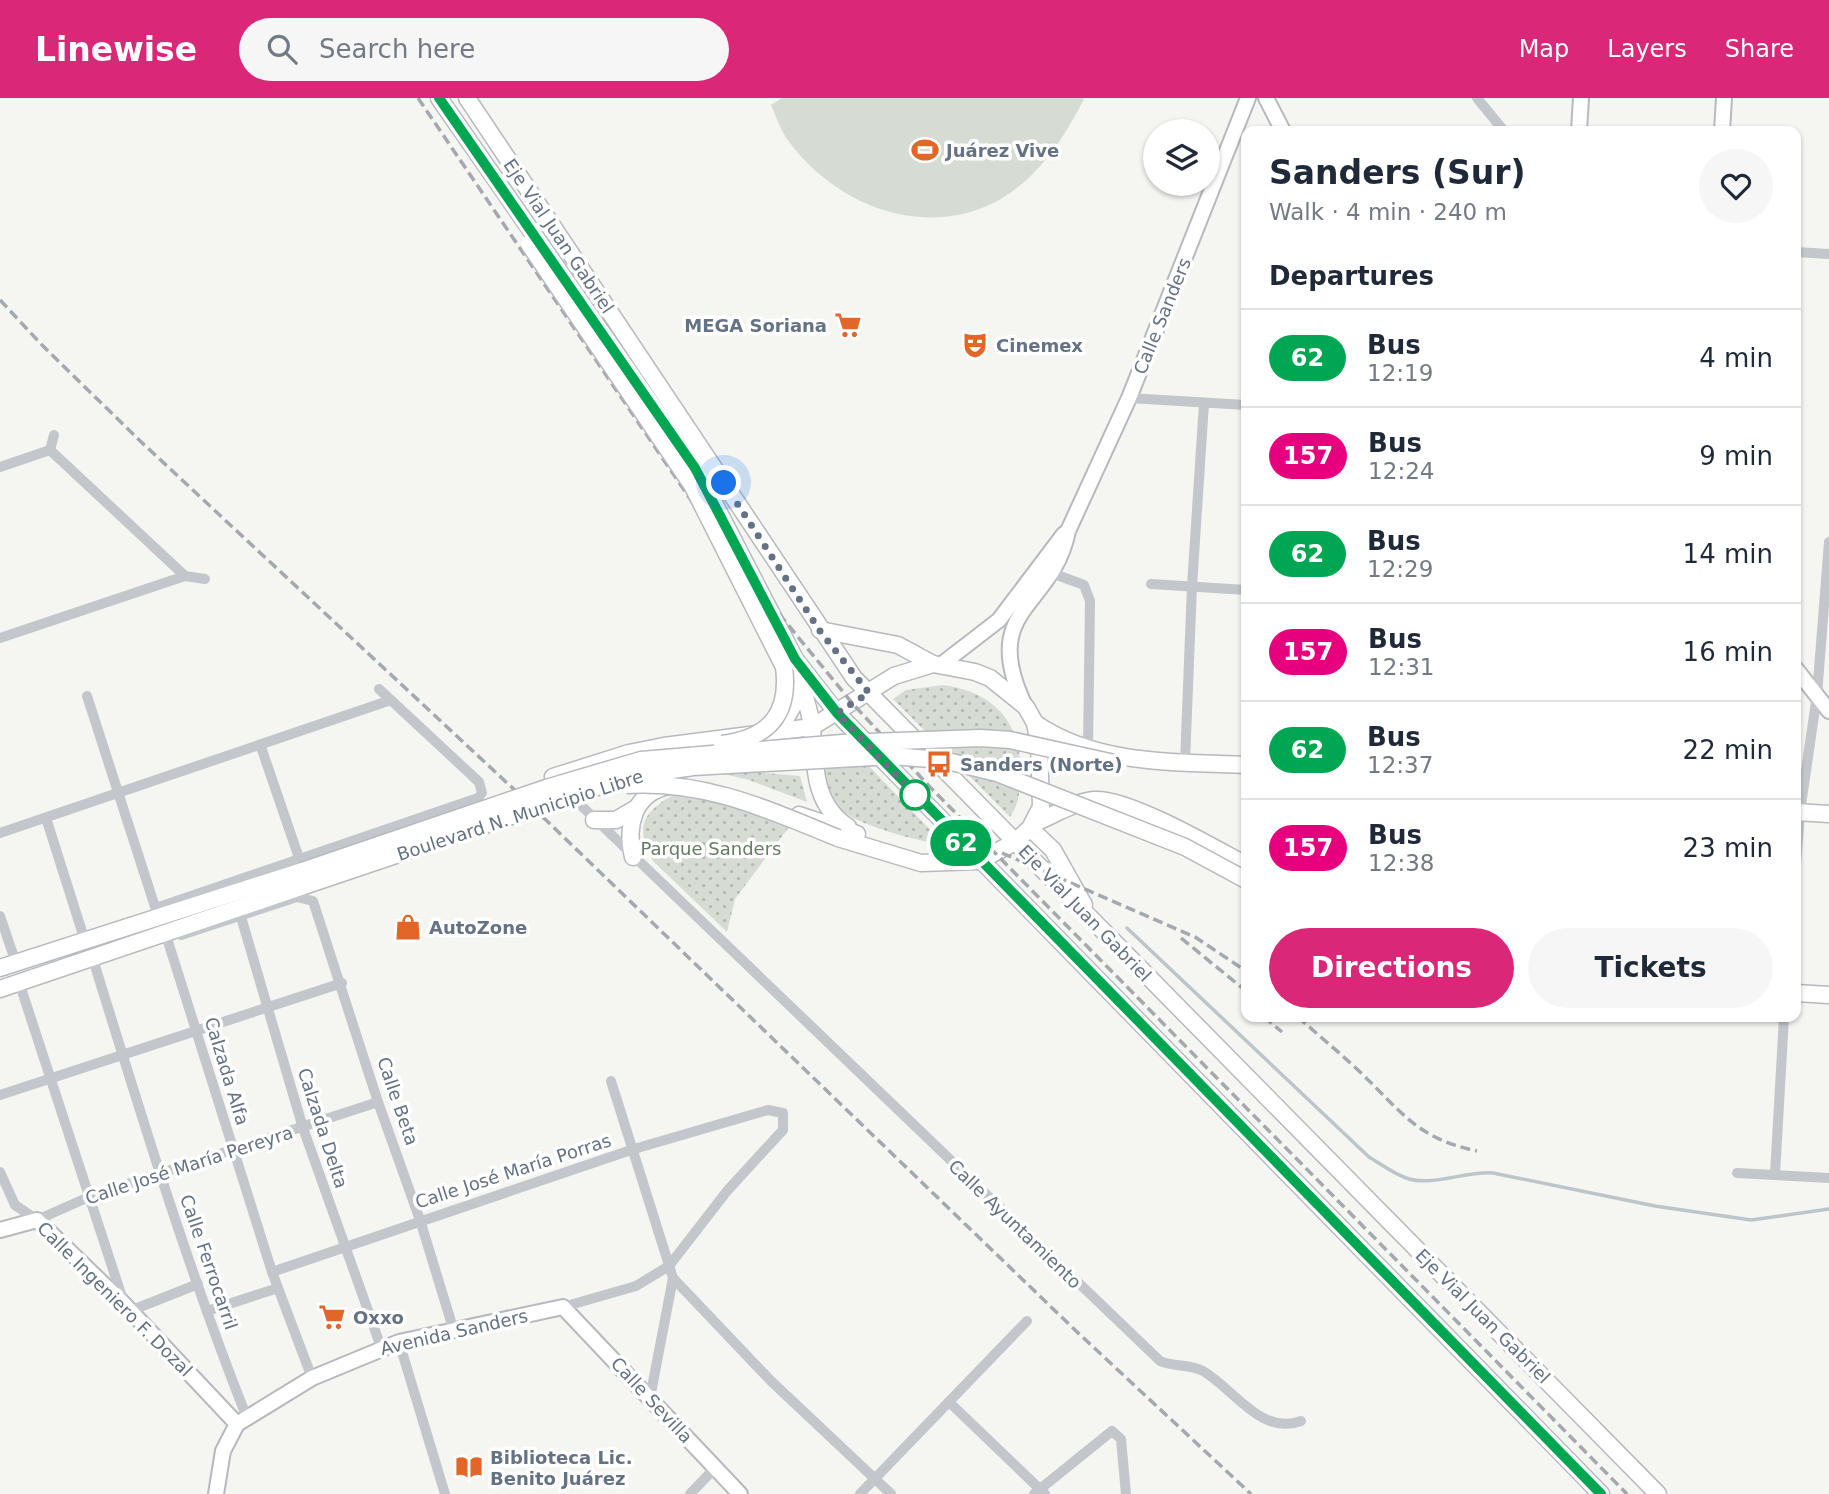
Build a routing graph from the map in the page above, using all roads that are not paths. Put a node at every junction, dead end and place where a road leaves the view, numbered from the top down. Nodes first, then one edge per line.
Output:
1 (439, 98) edge
2 (467, 98) edge
3 (1248, 98) edge
4 (1266, 98) edge
5 (1477, 98) edge
6 (1581, 98) edge
7 (1724, 98) edge
8 (1280, 126) edge
9 (1500, 126) edge
10 (1579, 126) edge
11 (1721, 126) edge
12 (504, 189) junction
13 (1801, 251) edge
14 (1829, 254) edge
15 (1129, 398) junction
16 (1204, 402) junction
17 (1241, 405) edge
18 (54, 435) dead end
19 (50, 450) junction
20 (0, 467) edge
21 (1068, 531) junction
22 (1829, 542) edge
23 (1049, 572) junction
24 (185, 576) junction
25 (205, 579) dead end
26 (1151, 584) dead end
27 (1192, 586) junction
28 (1241, 590) edge
29 (820, 631) junction
30 (0, 638) edge
31 (795, 659) junction
32 (938, 664) junction
33 (1801, 675) edge
34 (379, 690) dead end
35 (802, 690) junction
36 (869, 693) junction
37 (1817, 695) junction
38 (87, 696) dead end
39 (391, 700) junction
40 (1026, 707) junction
41 (1829, 710) edge
42 (837, 713) junction
43 (1035, 723) junction
44 (812, 727) junction
45 (778, 733) junction
46 (261, 747) junction
47 (1088, 749) junction
48 (641, 760) junction
49 (1185, 762) junction
50 (1241, 765) edge
51 (1241, 775) edge
52 (554, 777) joint
53 (593, 789) junction
54 (120, 793) junction
55 (1801, 794) edge
56 (635, 809) junction
57 (1801, 812) edge
58 (1829, 814) edge
59 (46, 818) junction
60 (594, 820) junction
61 (1032, 826) junction
62 (0, 833) edge
63 (862, 836) junction
64 (1015, 842) junction
65 (633, 857) junction
66 (979, 861) junction
67 (938, 862) junction
68 (1241, 863) edge
69 (1241, 877) edge
70 (301, 878) junction
71 (0, 916) edge
72 (241, 917) junction
73 (1089, 917) junction
74 (162, 924) junction
75 (88, 948) junction
76 (8, 966) edge
77 (19, 982) junction
78 (342, 983) junction
79 (0, 989) edge
80 (1801, 993) edge
81 (1829, 995) edge
82 (265, 1008) junction
83 (1784, 1022) edge
84 (196, 1028) junction
85 (122, 1053) junction
86 (50, 1078) junction
87 (611, 1081) dead end
88 (0, 1095) edge
89 (378, 1102) junction
90 (303, 1128) junction
91 (634, 1149) junction
92 (233, 1150) junction
93 (0, 1172) edge
94 (1737, 1173) dead end
95 (160, 1174) junction
96 (1775, 1174) junction
97 (1829, 1178) edge
98 (91, 1196) junction
99 (37, 1220) junction
100 (421, 1220) junction
101 (0, 1230) edge
102 (344, 1245) junction
103 (669, 1266) junction
104 (272, 1272) junction
105 (673, 1278) junction
106 (198, 1284) junction
107 (278, 1288) junction
108 (127, 1307) junction
109 (563, 1307) junction
110 (207, 1311) junction
111 (1027, 1321) dead end
112 (453, 1328) junction
113 (399, 1342) junction
114 (381, 1347) junction
115 (312, 1378) junction
116 (650, 1398) junction
117 (949, 1402) junction
118 (242, 1421) junction
119 (1301, 1421) dead end
120 (715, 1468) junction
121 (875, 1479) junction
122 (1039, 1492) edge
123 (216, 1494) edge
124 (445, 1494) edge
125 (691, 1494) edge
126 (740, 1494) edge
127 (860, 1494) edge
128 (891, 1494) edge
129 (1126, 1494) edge
130 (1601, 1494) edge
131 (1658, 1494) edge

1 - 12 main road, Eje Vial Juan Gabriel
2 - 29 main road, Eje Vial Juan Gabriel
3 - 15 street, Calle Sanders
4 - 8 street
5 - 9 street
6 - 10 street
7 - 11 street
12 - 31 main road, Eje Vial Juan Gabriel
12 - 48 main road, bridge
13 - 14 street
15 - 16 street
15 - 21 street, Calle Sanders
16 - 17 street
16 - 27 street
18 - 19 street
19 - 20 street
19 - 24 street
21 - 23 street, Calle Sanders
21 - 32 street, Calle Sanders
22 - 37 street
23 - 40 street, Calle Sanders
23 - 47 street
24 - 25 street
24 - 30 street
26 - 27 street
27 - 28 street
27 - 49 street
29 - 32 main road
29 - 36 main road, Eje Vial Juan Gabriel
31 - 35 main road
31 - 42 main road, Eje Vial Juan Gabriel
32 - 36 main road
32 - 40 main road
33 - 37 street
34 - 39 street
35 - 44 main road
35 - 45 main road
36 - 42 main road
36 - 64 main road, Eje Vial Juan Gabriel
37 - 41 street
37 - 55 street
38 - 54 street, Calzada Alfa
39 - 46 street
39 - 70 street
40 - 43 main road
42 - 44 main road
42 - 66 main road, Eje Vial Juan Gabriel
43 - 47 main road
43 - 61 main road
44 - 45 main road
44 - 63 main road
45 - 52 main road
46 - 54 street
46 - 70 street, Calle Beta
47 - 49 main road
48 - 51 main road, Boulevard N. Municipio Libre, bridge
48 - 70 main road, Boulevard N. Municipio Libre, bridge
49 - 50 main road
52 - 60 street
53 - 67 main road, bridge
53 - 69 main road, Boulevard N. Municipio Libre, bridge
53 - 70 main road, Boulevard N. Municipio Libre, bridge
54 - 59 street
54 - 74 street, Calzada Alfa
56 - 60 main road
56 - 63 main road
56 - 65 main road
57 - 58 main road
59 - 62 street
59 - 75 street, Calle Ferrocarril
60 - 65 street
61 - 64 main road
61 - 68 main road
61 - 73 main road
63 - 67 main road
64 - 66 main road
64 - 73 main road, Eje Vial Juan Gabriel
65 - 119 street, Calle Ayuntamiento
66 - 67 main road
66 - 130 main road, Eje Vial Juan Gabriel
70 - 72 street
70 - 74 main road, Boulevard N. Municipio Libre
70 - 78 street, Calle Beta
71 - 76 street
72 - 74 street
72 - 82 street, Calzada Delta
73 - 131 main road, Eje Vial Juan Gabriel
74 - 75 main road, Boulevard N. Municipio Libre
74 - 84 street, Calzada Alfa
75 - 76 main road, Boulevard N. Municipio Libre
75 - 77 main road, Boulevard N. Municipio Libre
75 - 85 street, Calle Ferrocarril
77 - 79 main road, Boulevard N. Municipio Libre
77 - 86 street
78 - 82 street
78 - 89 street, Calle Beta
80 - 81 main road
82 - 84 street
82 - 90 street, Calzada Delta
83 - 96 street
84 - 85 street
84 - 92 street, Calzada Alfa
85 - 86 street
85 - 95 street, Calle Ferrocarril
86 - 88 street
86 - 98 street
87 - 91 street
89 - 90 street, Calle José María Pereyra
89 - 100 street, Calle Beta
90 - 92 street, Calle José María Pereyra
90 - 102 street, Calzada Delta
91 - 100 street, Calle José María Porras
91 - 103 street
91 - 103 street, Calle José María Porras
92 - 95 street, Calle José María Pereyra
92 - 104 street, Calzada Alfa
93 - 99 street, Calle Ingeniero F. Dozal
94 - 96 street
95 - 98 street, Calle José María Pereyra
95 - 106 street, Calle Ferrocarril
96 - 97 street
98 - 99 street, Calle José María Pereyra
98 - 108 street
99 - 101 street, Calle José María Pereyra
99 - 108 street, Calle Ingeniero F. Dozal
100 - 102 street, Calle José María Porras
100 - 112 street, Calle Beta
102 - 104 street, Calle José María Porras
102 - 114 street, Calzada Delta
103 - 105 street
103 - 109 street
104 - 107 street, Calzada Alfa
105 - 116 street
105 - 121 street
106 - 108 street
106 - 110 street, Calle Ferrocarril
107 - 110 street
107 - 115 street, Calzada Alfa
108 - 118 street, Calle Ingeniero F. Dozal
109 - 112 street, Avenida Sanders
109 - 116 street, Calle Sevilla
110 - 118 street, Calle Ferrocarril
111 - 117 street
112 - 113 street, Avenida Sanders
113 - 114 street, Avenida Sanders
113 - 124 street
114 - 115 street, Avenida Sanders
115 - 118 street, Avenida Sanders
116 - 120 street, Calle Sevilla
117 - 121 street
117 - 122 street
118 - 123 street
120 - 125 street
120 - 126 street, Calle Sevilla
121 - 127 street
121 - 128 street
122 - 129 street

